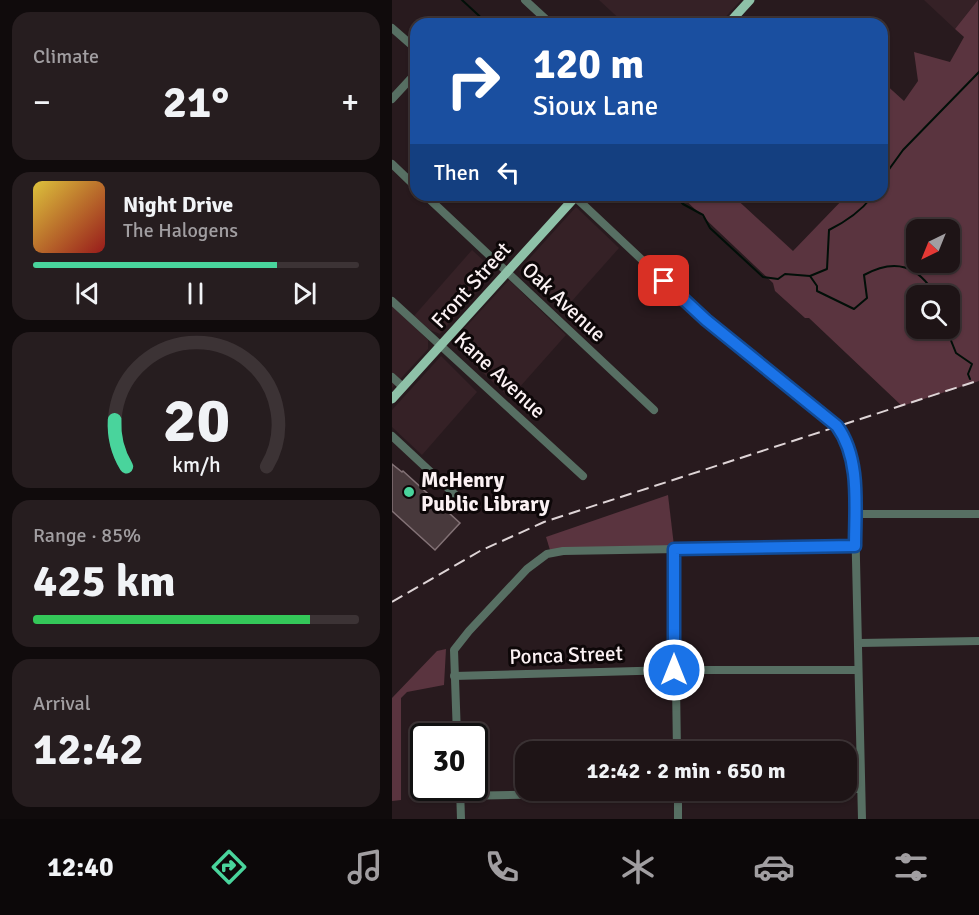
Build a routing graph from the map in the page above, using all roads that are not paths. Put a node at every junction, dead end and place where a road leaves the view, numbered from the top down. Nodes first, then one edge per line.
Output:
1 (525, 0) edge
2 (750, 0) edge
3 (544, 18) edge
4 (734, 18) edge
5 (392, 28) edge
6 (410, 44) edge
7 (410, 80) edge
8 (392, 99) edge
9 (392, 164) edge
10 (410, 181) edge
11 (431, 201) edge
12 (571, 201) edge
13 (580, 201) edge
14 (507, 273) junction
15 (392, 301) edge
16 (441, 345) junction
17 (392, 377) edge
18 (403, 387) junction
19 (392, 399) edge
20 (654, 410) dead end
21 (392, 435) edge
22 (583, 476) dead end
23 (464, 503) dead end
24 (855, 514) junction
25 (980, 514) edge
26 (855, 546) junction
27 (674, 549) junction
28 (980, 641) edge
29 (859, 643) junction
30 (674, 670) junction
31 (858, 670) junction
32 (454, 676) junction
33 (456, 723) edge
34 (677, 741) edge
35 (857, 789) edge
36 (861, 789) junction
37 (488, 792) edge
38 (515, 792) edge
39 (460, 801) edge
40 (678, 801) edge
41 (461, 819) edge
42 (678, 819) edge
43 (862, 819) edge

1 - 3 street
2 - 4 main road
5 - 6 street
7 - 8 street
9 - 10 street
11 - 14 street, Oak Avenue
12 - 14 main road, Front Street
13 - 24 street
14 - 16 main road, Front Street
14 - 20 street, Oak Avenue
15 - 16 street, Kane Avenue
16 - 18 main road, Front Street
16 - 22 street, Kane Avenue
17 - 18 street
18 - 19 main road, Front Street
21 - 23 street
24 - 25 street
24 - 26 street
26 - 27 street
26 - 29 street
27 - 30 street
27 - 32 street
28 - 29 street
29 - 31 street
30 - 31 street, Ponca Street
30 - 32 street, Ponca Street
30 - 34 street
31 - 36 street
32 - 33 street
35 - 36 street
36 - 43 street
37 - 38 street
39 - 41 street
40 - 42 street

